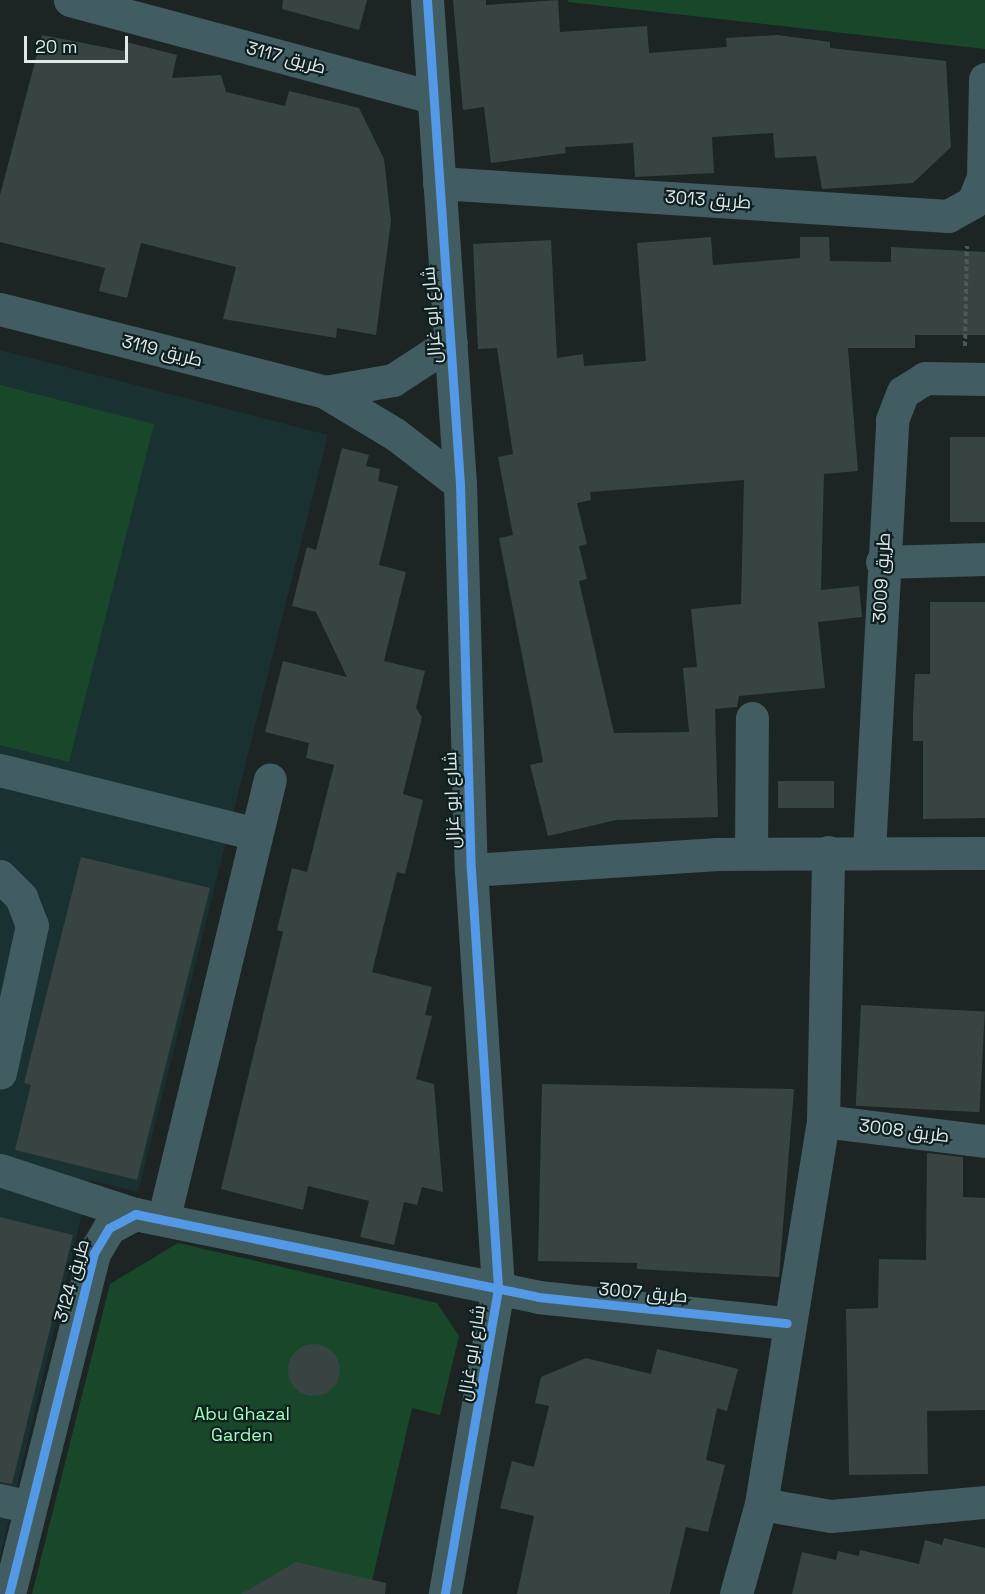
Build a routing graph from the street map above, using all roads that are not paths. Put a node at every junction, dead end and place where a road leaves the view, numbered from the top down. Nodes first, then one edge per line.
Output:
1 (70, 0) edge
2 (427, 0) edge
3 (985, 79) edge
4 (433, 97) junction
5 (439, 183) junction
6 (0, 309) edge
7 (451, 342) junction
8 (975, 379) edge
9 (325, 392) junction
10 (460, 484) junction
11 (985, 559) edge
12 (882, 562) junction
13 (752, 718) dead end
14 (0, 771) edge
15 (270, 780) dead end
16 (256, 834) junction
17 (869, 851) junction
18 (828, 852) junction
19 (751, 853) junction
20 (985, 853) edge
21 (471, 870) junction
22 (0, 876) edge
23 (0, 1073) edge
24 (823, 1121) junction
25 (985, 1140) edge
26 (0, 1170) edge
27 (149, 1216) junction
28 (498, 1289) junction
29 (787, 1323) junction
30 (985, 1502) edge
31 (15, 1504) edge
32 (761, 1504) junction
33 (9, 1594) edge
34 (445, 1594) edge
35 (735, 1594) edge

1 - 4 street, طريق 3117
2 - 4 street, شارع ابو غزال
3 - 5 street, طريق 3013
4 - 5 street, شارع ابو غزال
5 - 7 street, شارع ابو غزال
6 - 9 street, طريق 3119
7 - 9 street
7 - 10 street, شارع ابو غزال
8 - 12 street, طريق 3009
9 - 10 street
10 - 21 street, شارع ابو غزال
11 - 12 street
12 - 17 street, طريق 3009
13 - 19 street
14 - 16 street
15 - 16 street
16 - 27 street
17 - 18 street
17 - 20 street
18 - 19 street
18 - 24 street
19 - 21 street
21 - 28 street, شارع ابو غزال
22 - 23 street
24 - 25 street, طريق 3008
24 - 29 street
26 - 27 street
27 - 28 street
27 - 31 street, طريق 3124
28 - 29 street, طريق 3007
28 - 34 street, شارع ابو غزال
29 - 32 street
30 - 32 street
31 - 33 street, طريق 3124
32 - 35 street

